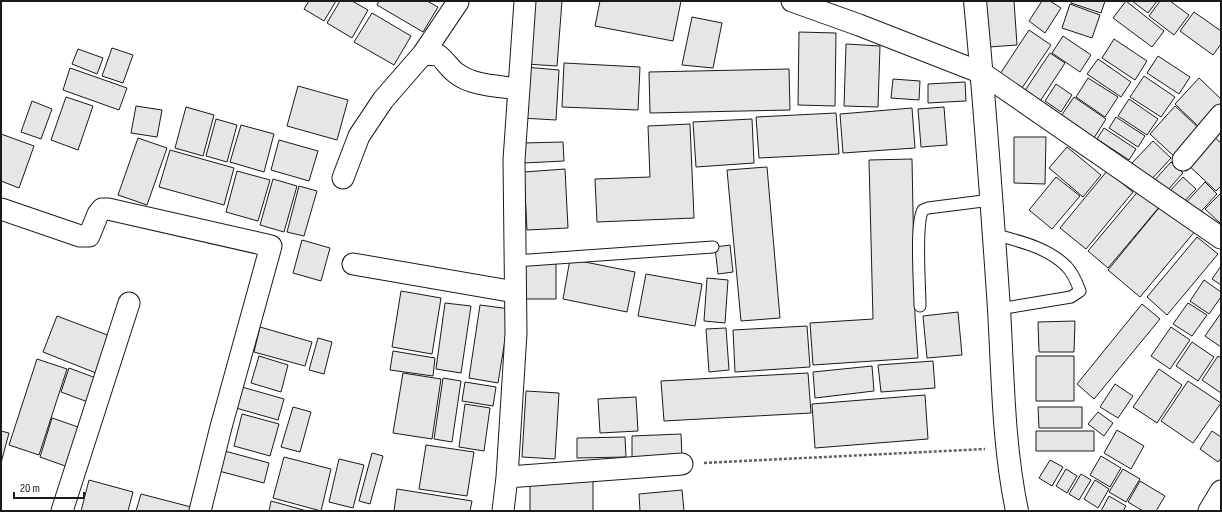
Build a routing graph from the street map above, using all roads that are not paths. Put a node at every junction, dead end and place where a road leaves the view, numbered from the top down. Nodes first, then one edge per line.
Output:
1 (525, 1) edge
2 (792, 1) edge
3 (975, 1) edge
4 (458, 2) edge
5 (423, 54) junction
6 (982, 73) junction
7 (519, 89) junction
8 (1221, 115) edge
9 (1183, 160) dead end
10 (343, 178) dead end
11 (991, 200) junction
12 (1, 209) edge
13 (993, 234) junction
14 (1221, 238) edge
15 (713, 247) dead end
16 (515, 261) junction
17 (353, 264) dead end
18 (515, 292) junction
19 (129, 303) dead end
20 (920, 306) dead end
21 (999, 308) junction
22 (682, 464) road end
23 (507, 477) junction
24 (1221, 492) edge
25 (62, 511) edge
26 (200, 511) edge
27 (504, 511) edge
28 (1017, 511) edge
29 (1209, 511) edge

1 - 7 street
2 - 6 street
3 - 6 highway
4 - 5 street
5 - 7 street
5 - 10 street
6 - 11 highway
6 - 14 street
7 - 16 street
8 - 9 street
11 - 13 highway
11 - 20 lane
12 - 26 street
13 - 21 highway
13 - 21 lane
15 - 16 lane
16 - 18 street
17 - 18 street
18 - 23 street
19 - 25 street
21 - 28 highway
22 - 23 street
23 - 27 street
24 - 29 street

